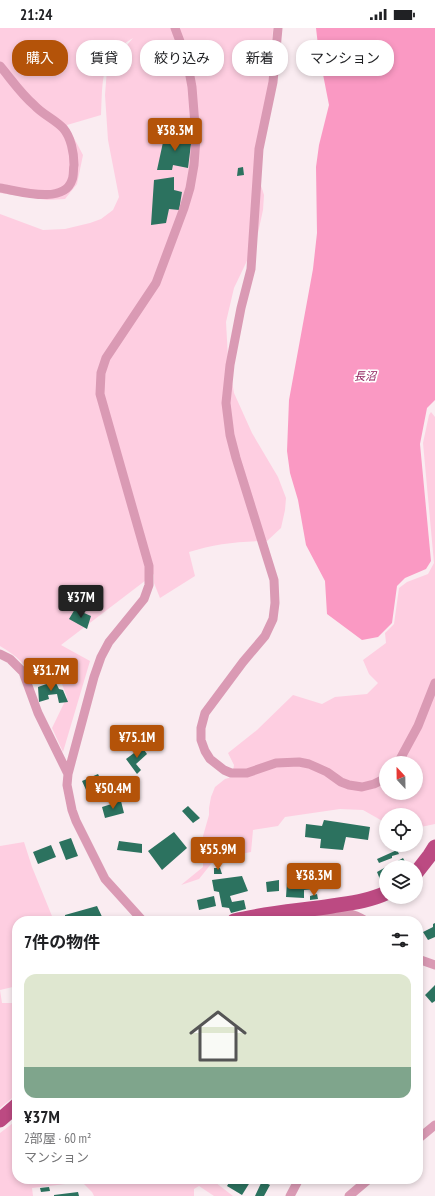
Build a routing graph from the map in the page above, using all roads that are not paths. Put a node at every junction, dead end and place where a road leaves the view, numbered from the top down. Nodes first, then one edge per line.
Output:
1 (174, 28) edge
2 (278, 28) edge
3 (0, 66) edge
4 (0, 188) edge
5 (0, 654) edge
6 (435, 683) edge
7 (402, 756) edge
8 (68, 774) junction
9 (379, 782) edge
10 (435, 847) edge
11 (423, 864) edge
12 (379, 896) edge
13 (327, 910) junction
14 (139, 916) edge
15 (258, 916) edge
16 (312, 916) edge
17 (355, 916) edge
18 (423, 961) edge
19 (435, 965) edge
20 (12, 1109) edge
21 (0, 1120) edge
22 (435, 1125) edge
23 (423, 1135) edge
24 (296, 1184) edge
25 (362, 1184) edge
26 (290, 1196) edge
27 (349, 1196) edge

1 - 8 street
2 - 9 street
3 - 4 street
5 - 8 street
6 - 7 street
8 - 14 street
10 - 11 main road
12 - 13 main road
13 - 15 main road
13 - 16 street
13 - 17 street
18 - 19 street
20 - 21 main road
22 - 23 street
24 - 26 street
25 - 27 street

